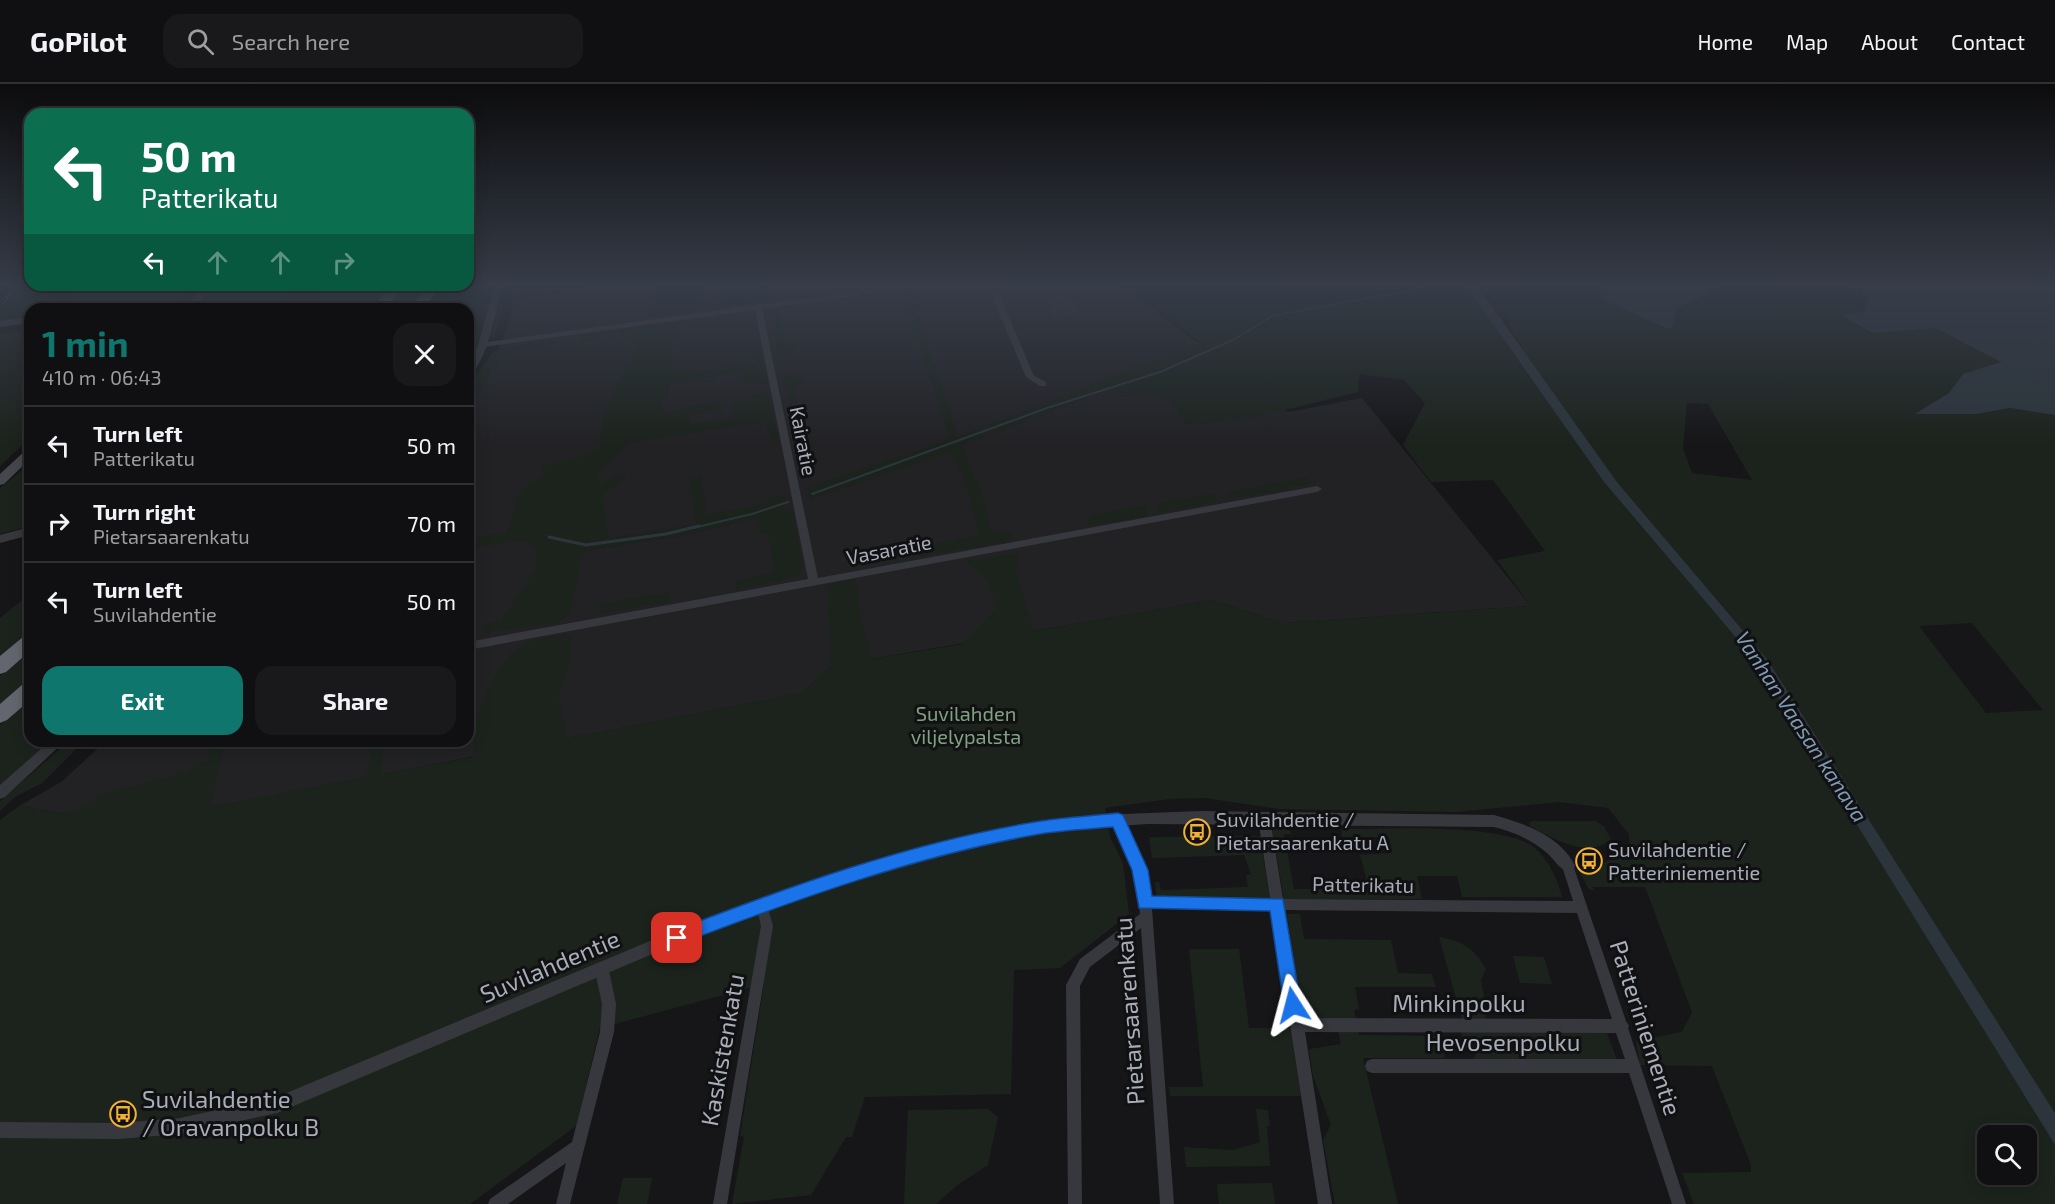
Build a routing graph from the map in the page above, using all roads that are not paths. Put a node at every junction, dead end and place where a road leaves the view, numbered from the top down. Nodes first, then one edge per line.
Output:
1 (484, 339) edge
2 (524, 339) edge
3 (765, 339) edge
4 (1014, 339) edge
5 (483, 345) junction
6 (474, 362) edge
7 (1043, 384) dead end
8 (24, 459) edge
9 (0, 481) edge
10 (1317, 489) dead end
11 (24, 533) edge
12 (0, 539) edge
13 (814, 583) junction
14 (474, 645) edge
15 (24, 646) edge
16 (0, 667) edge
17 (24, 694) edge
18 (0, 716) edge
19 (52, 747) edge
20 (0, 793) edge
21 (1264, 818) junction
22 (1118, 820) junction
23 (1568, 866) joint
24 (1277, 904) junction
25 (762, 905) junction
26 (1581, 907) junction
27 (1146, 910) junction
28 (602, 971) junction
29 (1296, 1025) junction
30 (1622, 1026) junction
31 (1372, 1066) dead end
32 (1634, 1066) junction
33 (0, 1130) edge
34 (578, 1146) junction
35 (495, 1204) edge
36 (563, 1204) edge
37 (720, 1204) edge
38 (1075, 1204) edge
39 (1167, 1204) edge
40 (1325, 1204) edge
41 (1679, 1204) edge

1 - 5 street
2 - 5 street
3 - 13 street, Kairatie
4 - 7 street
5 - 6 street
8 - 9 main road
10 - 13 street, Vasaratie
11 - 12 street
13 - 14 street, Vasaratie
15 - 16 highway
17 - 18 highway
19 - 20 street
21 - 22 street, Suvilahdentie
21 - 23 street, Suvilahdentie
21 - 24 street
22 - 25 street, Suvilahdentie
22 - 27 street, Pietarsaarenkatu
23 - 26 street, Patteriniementie
24 - 26 street, Patterikatu
24 - 27 street, Patterikatu
24 - 29 street
25 - 28 street, Suvilahdentie
25 - 37 street, Kaskistenkatu
26 - 30 street, Patteriniementie
27 - 38 street
27 - 39 street, Pietarsaarenkatu
28 - 33 street, Suvilahdentie
28 - 34 street
29 - 30 street, Minkinpolku
29 - 40 street
30 - 32 street, Patteriniementie
31 - 32 street, Hevosenpolku
32 - 41 street, Patteriniementie
34 - 35 street
34 - 36 street

